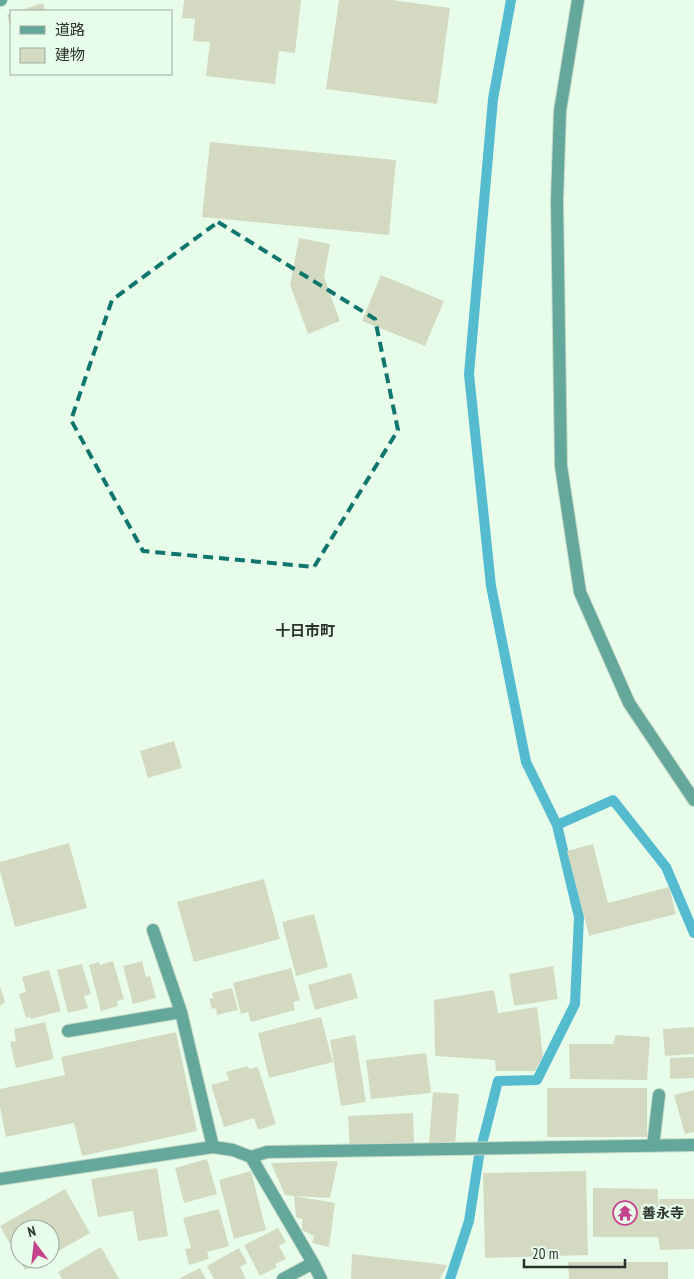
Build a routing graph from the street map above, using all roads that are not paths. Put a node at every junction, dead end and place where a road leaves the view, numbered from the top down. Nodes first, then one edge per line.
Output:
1 (578, 0) edge
2 (694, 800) edge
3 (153, 930) dead end
4 (181, 1012) junction
5 (68, 1031) dead end
6 (659, 1094) dead end
7 (694, 1145) edge
8 (653, 1146) junction
9 (213, 1147) junction
10 (251, 1157) junction
11 (0, 1179) edge
12 (313, 1263) junction
13 (283, 1279) edge
14 (321, 1279) edge

1 - 2 street
3 - 4 street
4 - 5 street
4 - 9 street
6 - 8 street
7 - 8 street
8 - 10 street
9 - 10 street
9 - 11 street
10 - 12 street
12 - 13 street
12 - 14 street

